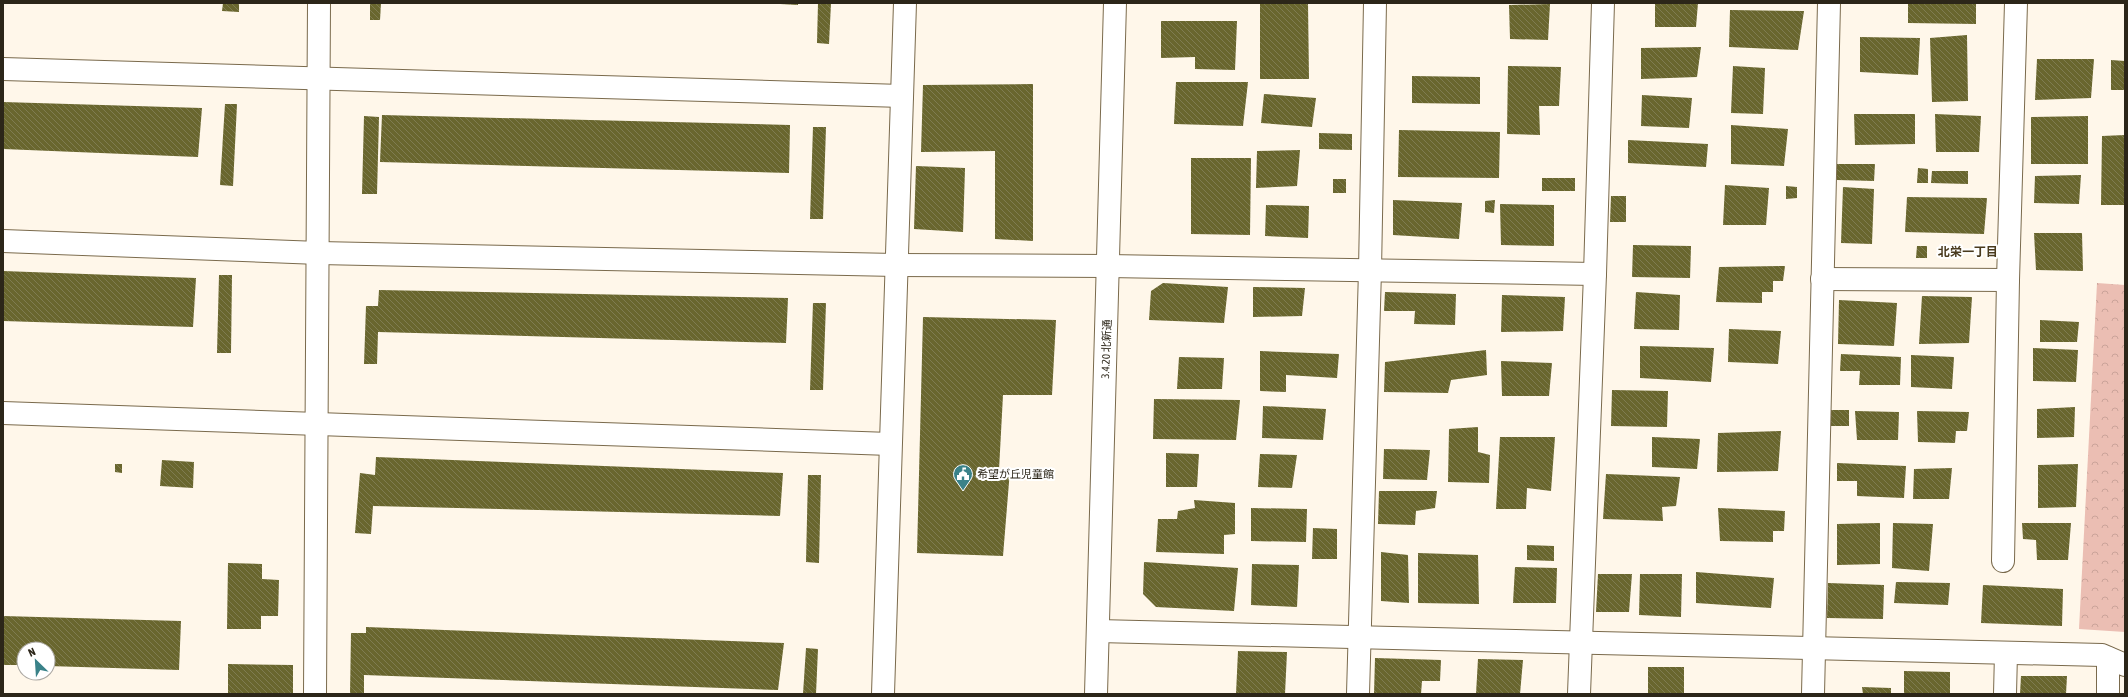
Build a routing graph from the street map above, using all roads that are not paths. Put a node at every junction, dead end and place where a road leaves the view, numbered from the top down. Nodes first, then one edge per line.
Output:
1 (319, 3) edge
2 (904, 3) edge
3 (1115, 3) edge
4 (1375, 3) edge
5 (1603, 3) edge
6 (1829, 3) edge
7 (2016, 3) edge
8 (3, 69) edge
9 (319, 78) junction
10 (902, 96) junction
11 (3, 242) edge
12 (319, 253) junction
13 (896, 265) junction
14 (1108, 266) junction
15 (1370, 270) junction
16 (1595, 274) junction
17 (1822, 279) junction
18 (2008, 280) junction
19 (3, 413) edge
20 (318, 424) junction
21 (890, 444) junction
22 (2003, 561) dead end
23 (1098, 632) junction
24 (1359, 638) junction
25 (1580, 643) junction
26 (1814, 648) junction
27 (2006, 653) junction
28 (2117, 662) edge
29 (315, 694) edge
30 (883, 694) edge
31 (1096, 694) edge
32 (1358, 694) edge
33 (1579, 694) edge
34 (1813, 694) edge
35 (2005, 694) edge
36 (2108, 694) edge

1 - 9 street
2 - 10 street
3 - 14 street, 3.4.20 北新通
4 - 15 street
5 - 16 street
6 - 17 street
7 - 18 street
8 - 9 street
9 - 10 street
9 - 12 street
10 - 13 street
11 - 12 street
12 - 13 street
12 - 20 street
13 - 14 street
13 - 21 street
14 - 15 street
14 - 23 street, 3.4.20 北新通
15 - 16 street
15 - 24 street
16 - 25 street
17 - 18 street
17 - 26 street
18 - 22 street
19 - 20 street
20 - 21 street
20 - 29 street
21 - 30 street
23 - 24 street
23 - 31 street, 3.4.20 北新通
24 - 25 street
24 - 32 street
25 - 26 street
25 - 33 street
26 - 27 street
26 - 34 street
27 - 28 street
27 - 35 street
28 - 36 street

